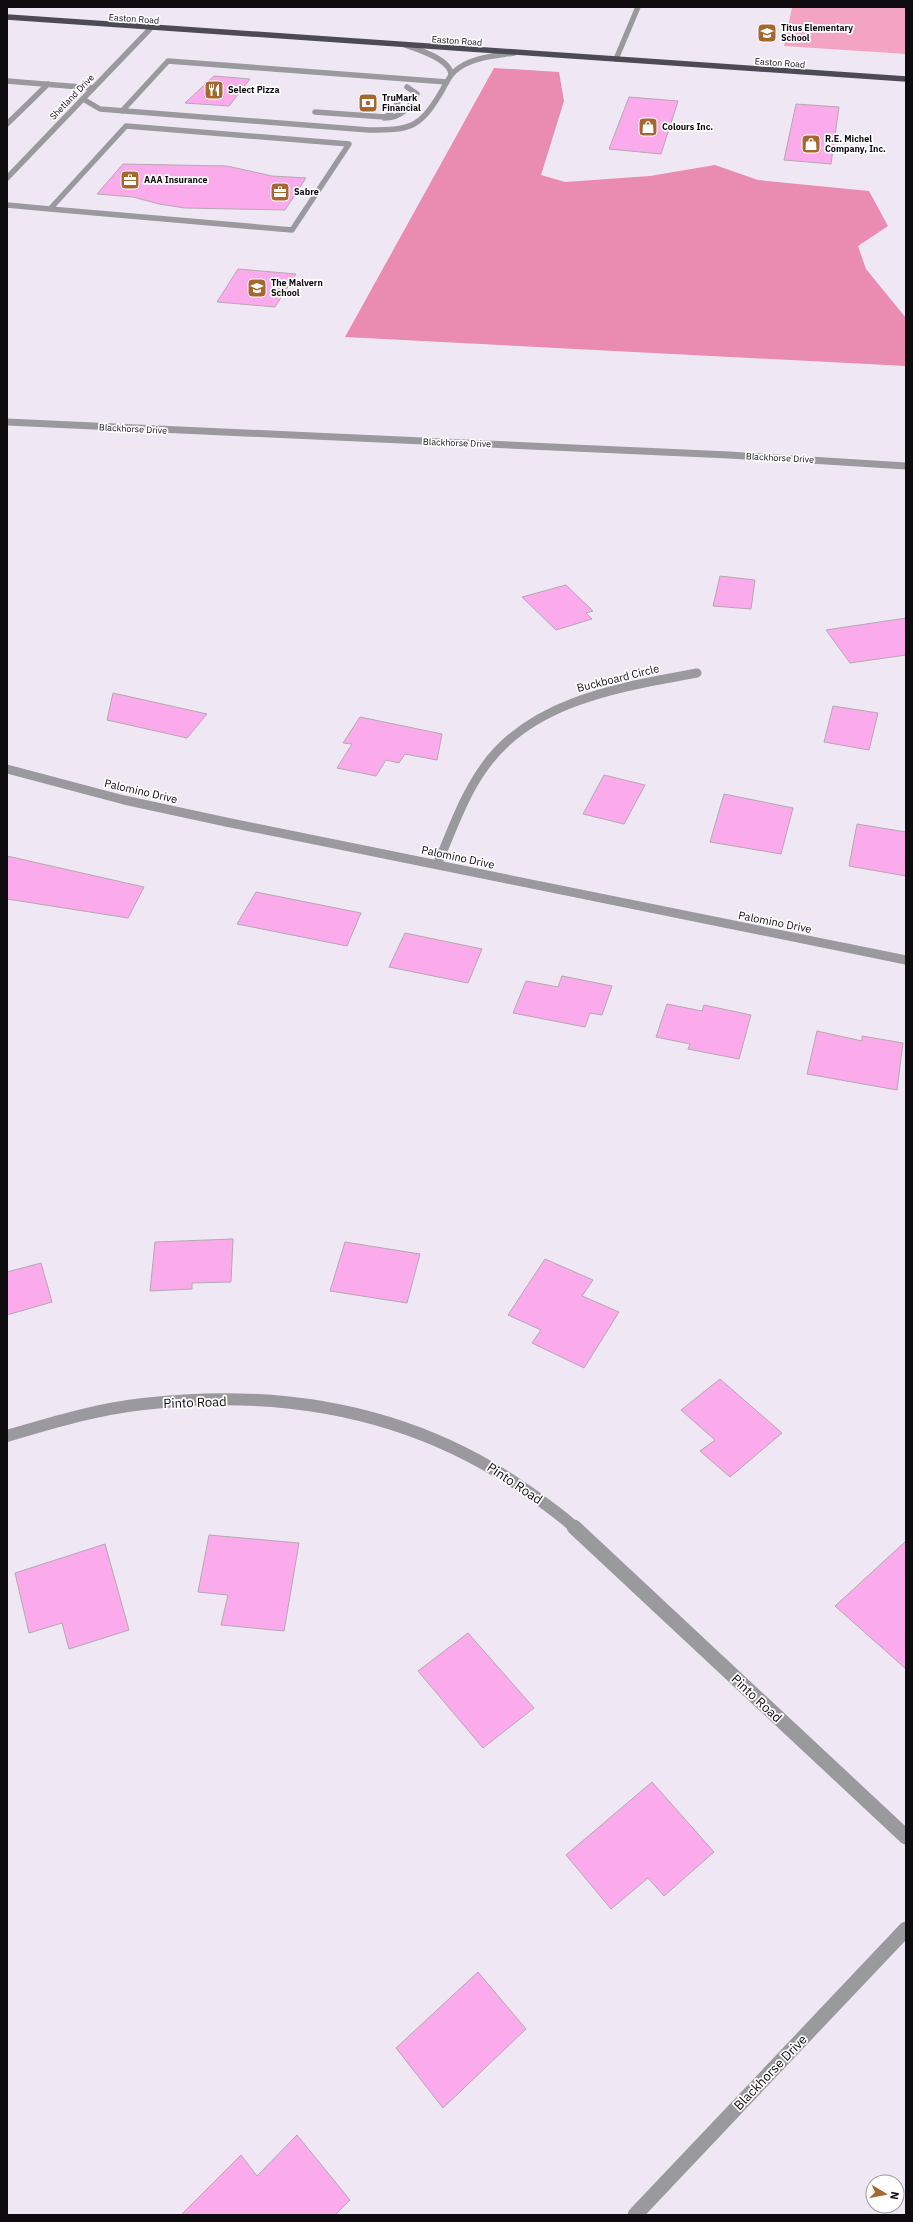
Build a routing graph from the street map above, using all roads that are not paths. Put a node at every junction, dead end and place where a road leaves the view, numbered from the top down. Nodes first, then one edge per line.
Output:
1 (638, 7) edge
2 (7, 17) edge
3 (150, 29) junction
4 (405, 45) junction
5 (514, 53) junction
6 (616, 59) junction
7 (451, 75) junction
8 (410, 79) junction
9 (906, 79) edge
10 (7, 81) edge
11 (447, 82) junction
12 (48, 84) junction
13 (408, 87) junction
14 (94, 88) junction
15 (405, 92) dead end
16 (401, 98) dead end
17 (83, 99) junction
18 (122, 111) junction
19 (315, 112) dead end
20 (381, 117) junction
21 (7, 124) edge
22 (251, 129) junction
23 (7, 178) edge
24 (7, 205) edge
25 (50, 209) junction
26 (7, 422) edge
27 (906, 466) edge
28 (697, 673) dead end
29 (7, 770) edge
30 (437, 865) junction
31 (906, 960) edge
32 (7, 1436) edge
33 (906, 1837) edge
34 (906, 1929) edge
35 (635, 2215) edge

1 - 6 street
2 - 3 highway, Easton Road
3 - 4 highway, Easton Road
3 - 14 street, Shetland Drive
4 - 5 highway, Easton Road
4 - 7 street
5 - 6 highway, Easton Road
5 - 7 street
6 - 9 highway, Easton Road
7 - 11 street
8 - 11 street
8 - 13 street
8 - 18 street
10 - 12 street
11 - 22 street
12 - 14 street
12 - 21 street
13 - 15 street
13 - 20 street
14 - 17 street, Shetland Drive
16 - 20 street
17 - 18 street
17 - 23 street, Shetland Drive
18 - 22 street
19 - 20 street
22 - 25 street
22 - 25 street
24 - 25 street
26 - 27 street, Blackhorse Drive
28 - 30 street, Buckboard Circle
29 - 30 street, Palomino Drive
30 - 31 street, Palomino Drive
32 - 33 street, Pinto Road
34 - 35 street, Blackhorse Drive

